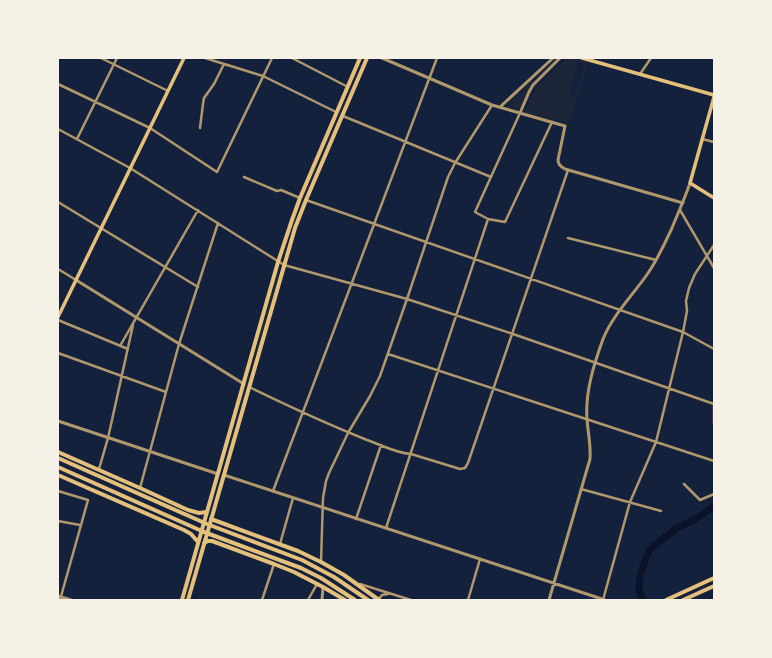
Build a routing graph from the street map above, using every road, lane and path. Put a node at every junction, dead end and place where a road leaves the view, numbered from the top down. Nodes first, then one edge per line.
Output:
1 (100, 58) edge
2 (117, 58) edge
3 (184, 58) edge
4 (205, 58) edge
5 (272, 58) edge
6 (292, 58) edge
7 (360, 58) edge
8 (367, 58) edge
9 (382, 58) edge
10 (437, 58) edge
11 (553, 58) edge
12 (560, 58) edge
13 (582, 58) edge
14 (651, 58) edge
15 (224, 64) junction
16 (114, 65) junction
17 (640, 74) junction
18 (263, 76) junction
19 (429, 78) junction
20 (58, 84) edge
21 (348, 86) junction
22 (168, 91) junction
23 (714, 96) edge
24 (96, 102) junction
25 (492, 105) junction
26 (500, 108) junction
27 (336, 112) junction
28 (520, 113) junction
29 (343, 116) junction
30 (552, 122) junction
31 (150, 128) junction
32 (200, 128) dead end
33 (58, 130) edge
34 (78, 139) junction
35 (702, 139) junction
36 (405, 142) junction
37 (714, 142) edge
38 (455, 163) junction
39 (130, 168) junction
40 (568, 170) junction
41 (244, 178) dead end
42 (491, 178) junction
43 (690, 183) junction
44 (300, 198) junction
45 (714, 198) edge
46 (306, 200) junction
47 (58, 202) edge
48 (683, 203) junction
49 (198, 210) junction
50 (680, 210) junction
51 (488, 219) junction
52 (218, 224) junction
53 (374, 224) junction
54 (101, 228) junction
55 (568, 238) dead end
56 (426, 242) junction
57 (714, 246) edge
58 (707, 256) junction
59 (475, 259) junction
60 (656, 260) junction
61 (278, 262) junction
62 (284, 265) junction
63 (165, 267) junction
64 (714, 268) edge
65 (58, 270) edge
66 (531, 279) junction
67 (76, 280) junction
68 (352, 283) junction
69 (198, 288) junction
70 (407, 299) junction
71 (620, 310) junction
72 (457, 315) junction
73 (136, 318) junction
74 (58, 319) edge
75 (134, 322) junction
76 (683, 332) junction
77 (513, 334) junction
78 (179, 344) junction
79 (120, 346) junction
80 (128, 349) junction
81 (714, 349) edge
82 (58, 353) edge
83 (388, 354) junction
84 (596, 363) junction
85 (438, 371) junction
86 (122, 376) junction
87 (244, 384) junction
88 (249, 387) junction
89 (669, 388) junction
90 (494, 389) junction
91 (166, 392) junction
92 (714, 405) edge
93 (302, 413) junction
94 (587, 420) junction
95 (58, 421) edge
96 (714, 424) edge
97 (348, 433) junction
98 (108, 438) junction
99 (656, 442) junction
100 (381, 445) junction
101 (150, 451) junction
102 (58, 452) edge
103 (411, 454) junction
104 (58, 458) edge
105 (714, 461) edge
106 (58, 467) edge
107 (99, 469) junction
108 (218, 474) junction
109 (58, 475) edge
110 (224, 475) junction
111 (684, 484) dead end
112 (140, 488) junction
113 (581, 489) junction
114 (58, 491) edge
115 (273, 491) junction
116 (714, 494) edge
117 (293, 498) junction
118 (630, 502) junction
119 (323, 508) junction
120 (661, 511) dead end
121 (207, 512) junction
122 (356, 519) junction
123 (211, 520) junction
124 (58, 521) edge
125 (80, 525) junction
126 (386, 528) junction
127 (198, 542) junction
128 (204, 543) junction
129 (280, 544) junction
130 (480, 559) junction
131 (321, 562) junction
132 (274, 564) junction
133 (714, 578) edge
134 (317, 583) junction
135 (355, 583) junction
136 (554, 583) junction
137 (714, 586) edge
138 (323, 587) junction
139 (388, 594) junction
140 (60, 598) edge
141 (71, 600) edge
142 (182, 600) edge
143 (188, 600) edge
144 (262, 600) edge
145 (308, 600) edge
146 (322, 600) edge
147 (345, 600) edge
148 (355, 600) edge
149 (368, 600) edge
150 (379, 600) edge
151 (411, 600) edge
152 (468, 600) edge
153 (549, 600) edge
154 (604, 600) edge
155 (666, 600) edge
156 (683, 600) edge

1 - 16 street
2 - 16 street
3 - 22 main road
4 - 15 street
5 - 18 street
6 - 21 street
7 - 21 main road
8 - 29 main road
9 - 19 street
10 - 19 street
11 - 26 street
12 - 28 street
13 - 17 main road
14 - 17 street
15 - 18 street
15 - 32 street
16 - 22 street
16 - 24 street
17 - 23 main road
18 - 27 street
18 - 31 street
19 - 25 street
19 - 36 street
20 - 24 street
21 - 27 main road
22 - 31 main road
23 - 35 main road
24 - 31 street
24 - 34 street
25 - 26 street
25 - 38 street
26 - 28 street
27 - 44 main road
28 - 30 street
28 - 42 street
29 - 36 street
29 - 46 main road
30 - 40 street
30 - 51 street
31 - 39 main road
33 - 34 street
34 - 39 street
35 - 37 street
35 - 43 main road
36 - 38 street
36 - 53 street
38 - 42 street
38 - 56 street
39 - 49 street
39 - 54 main road
40 - 48 street
40 - 66 street
41 - 44 street
42 - 51 street
43 - 45 main road
43 - 48 street
44 - 61 main road
46 - 53 street
46 - 62 main road
47 - 54 street
48 - 50 street
49 - 52 street
49 - 63 street
50 - 58 street
50 - 60 street
51 - 59 street
52 - 61 street
52 - 69 street
53 - 56 street
53 - 68 street
54 - 63 street
54 - 67 main road
55 - 60 street
56 - 59 street
56 - 70 street
57 - 58 street
58 - 64 street
58 - 76 street
59 - 66 street
59 - 72 street
60 - 71 street
61 - 62 street
61 - 87 main road
62 - 68 street
62 - 88 main road
63 - 69 street
63 - 73 street
65 - 67 street
66 - 71 street
66 - 77 street
67 - 73 street
67 - 74 main road
68 - 70 street
68 - 93 street
69 - 78 street
70 - 72 street
70 - 83 street
71 - 76 street
71 - 84 street
72 - 77 street
72 - 85 street
73 - 75 street
73 - 78 street
74 - 79 street
75 - 79 street
75 - 80 street
76 - 81 street
76 - 89 street
77 - 84 street
77 - 90 street
78 - 87 street
78 - 91 street
79 - 80 street
80 - 86 street
82 - 86 street
83 - 85 street
83 - 97 street
84 - 89 street
84 - 94 street
85 - 90 street
85 - 103 street
86 - 91 street
86 - 98 street
87 - 108 main road
88 - 93 street
88 - 110 main road
89 - 92 street
89 - 99 street
90 - 94 street
90 - 103 street
91 - 101 street
92 - 96 street
93 - 97 street
93 - 115 street
94 - 99 street
94 - 113 street
95 - 98 street
97 - 100 street
97 - 119 street
98 - 101 street
98 - 107 street
99 - 105 street
99 - 118 street
100 - 103 street
100 - 122 street
101 - 108 street
101 - 112 street
102 - 107 main road
103 - 126 street
104 - 149 main road
106 - 148 main road
107 - 112 main road
108 - 110 main road
108 - 121 main road
109 - 127 main road
110 - 115 street
110 - 123 main road
111 - 116 street
112 - 121 main road
113 - 118 street
113 - 136 street
114 - 125 street
115 - 117 street
117 - 119 street
117 - 129 street
118 - 120 street
118 - 154 street
119 - 122 street
119 - 131 street
121 - 127 main road
122 - 126 street
123 - 128 main road
123 - 129 main road
124 - 125 street
125 - 140 street
126 - 130 street
127 - 142 main road
128 - 132 main road
128 - 143 main road
129 - 131 main road
130 - 136 street
130 - 152 street
131 - 135 main road
132 - 134 main road
132 - 144 street
133 - 155 main road
134 - 138 main road
134 - 145 street
135 - 139 street
135 - 150 main road
136 - 153 street
136 - 154 street
137 - 156 main road
138 - 146 street
138 - 147 main road
139 - 150 street
139 - 151 street
140 - 141 street

